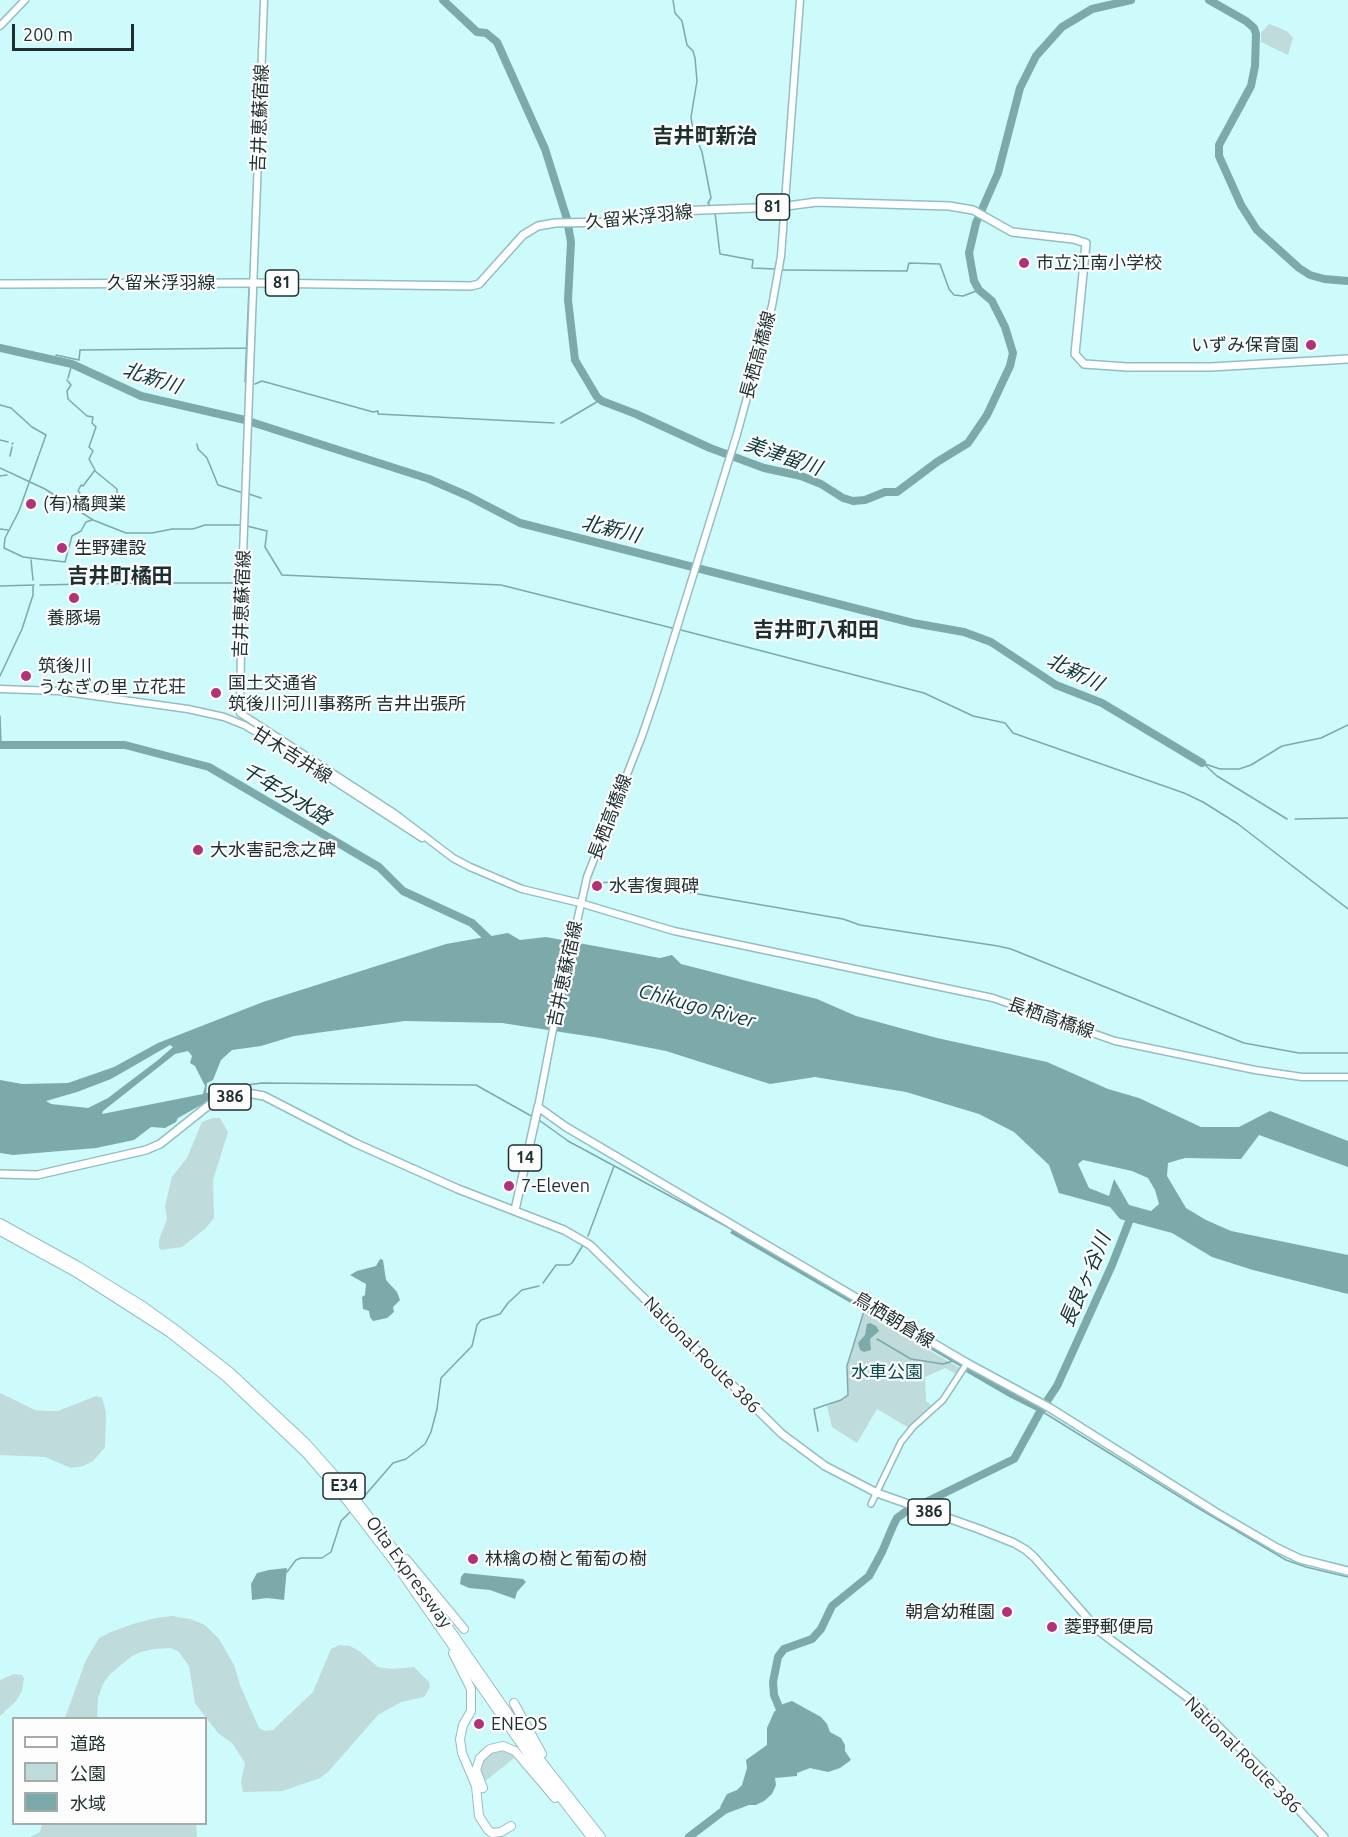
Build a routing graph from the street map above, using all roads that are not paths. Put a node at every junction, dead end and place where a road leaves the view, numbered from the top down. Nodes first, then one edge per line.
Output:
1 (24, 0) edge
2 (264, 0) edge
3 (800, 0) edge
4 (0, 26) edge
5 (785, 206) junction
6 (254, 283) junction
7 (0, 284) edge
8 (1348, 358) edge
9 (0, 689) edge
10 (428, 840) junction
11 (580, 905) junction
12 (1348, 1077) edge
13 (538, 1107) junction
14 (0, 1174) edge
15 (515, 1210) junction
16 (0, 1223) edge
17 (0, 1231) edge
18 (967, 1364) junction
19 (877, 1493) junction
20 (352, 1496) junction
21 (871, 1504) dead end
22 (392, 1559) junction
23 (1348, 1571) edge
24 (464, 1629) dead end
25 (514, 1703) dead end
26 (483, 1788) dead end
27 (511, 1826) dead end
28 (590, 1837) edge
29 (601, 1837) edge
30 (1324, 1837) edge

1 - 4 main road
2 - 6 main road, 吉井恵蘇宿線
3 - 5 main road, 長栖高橋線
5 - 6 main road, 久留米浮羽線 / 81
5 - 8 main road, 久留米浮羽線 / 81
5 - 11 main road, 長栖高橋線
6 - 7 main road, 久留米浮羽線 / 81
6 - 10 main road, 吉井恵蘇宿線
9 - 10 main road, 甘木吉井線
10 - 11 main road, 吉井恵蘇宿線
11 - 12 main road, 長栖高橋線
11 - 13 main road, 吉井恵蘇宿線
13 - 15 main road, 14
13 - 18 main road, 鳥栖朝倉線
14 - 15 main road, National Route 386 / 386
15 - 19 main road, National Route 386 / 386
16 - 20 highway, Oita Expressway / E34
17 - 22 highway, Oita Expressway / E34
18 - 19 street
18 - 23 main road, 鳥栖朝倉線
19 - 21 street
19 - 30 main road, National Route 386 / 386
20 - 24 highway
20 - 29 highway, Oita Expressway / E34
22 - 27 highway
22 - 28 highway, Oita Expressway / E34
25 - 29 highway
26 - 28 highway

